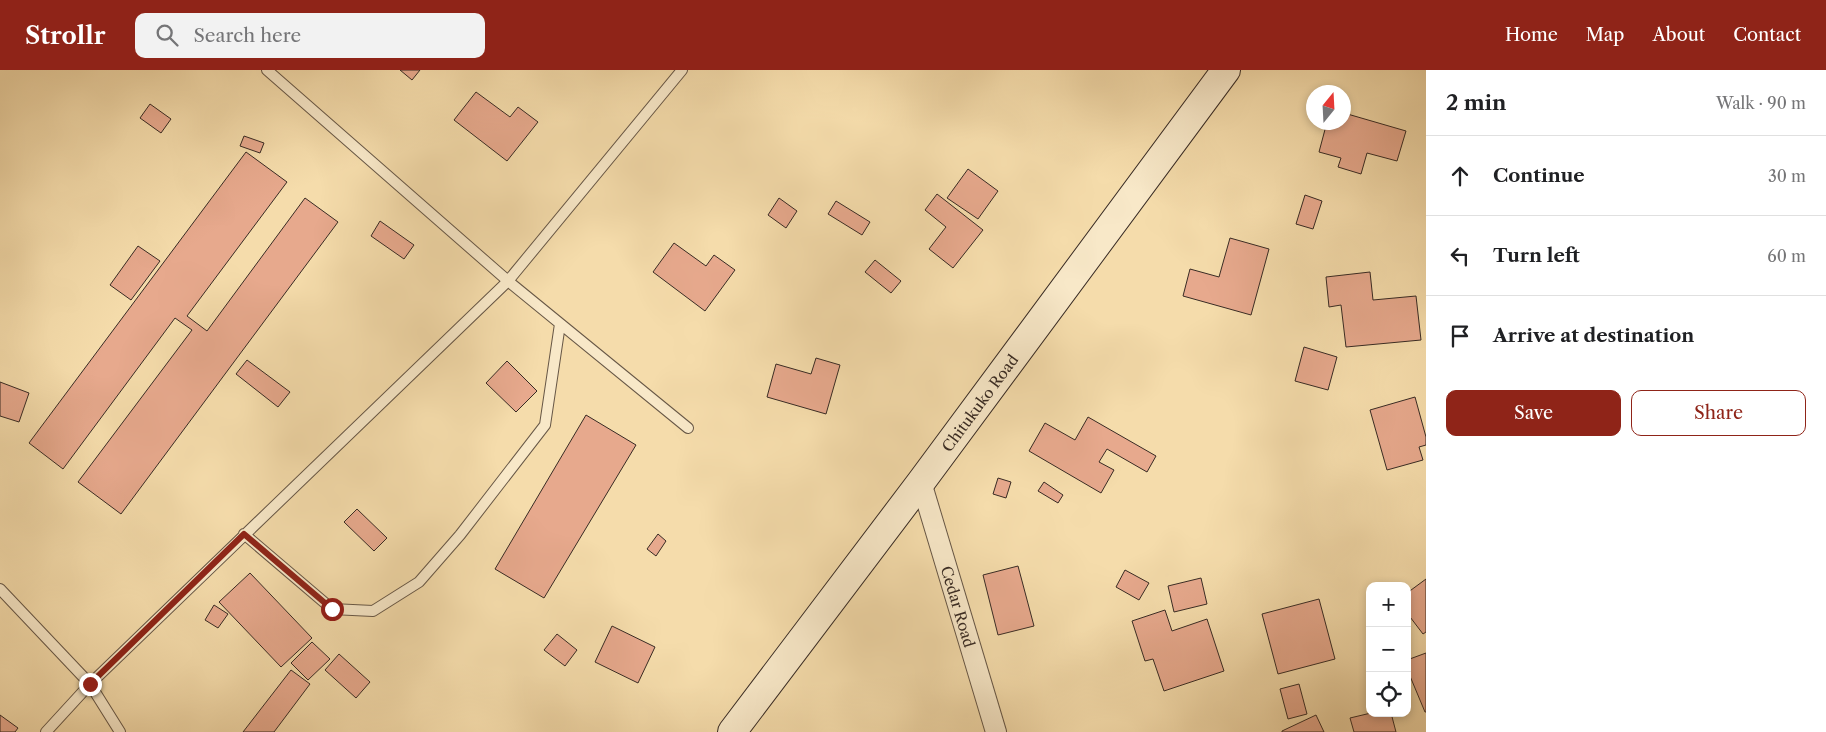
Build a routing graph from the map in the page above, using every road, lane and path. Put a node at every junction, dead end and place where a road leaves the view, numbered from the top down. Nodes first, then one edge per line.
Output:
1 (267, 70) edge
2 (682, 70) edge
3 (1226, 70) edge
4 (508, 282) junction
5 (560, 324) junction
6 (688, 428) dead end
7 (921, 482) junction
8 (244, 534) junction
9 (0, 589) edge
10 (90, 684) junction
11 (46, 732) edge
12 (120, 732) edge
13 (732, 732) edge
14 (996, 732) edge

1 - 4 lane
2 - 4 lane
3 - 7 street, Chitukuko Road
4 - 5 lane
4 - 8 lane
5 - 6 lane
5 - 8 lane
7 - 13 street, Chitukuko Road
7 - 14 street, Cedar Road
8 - 10 lane
9 - 10 lane
10 - 11 lane
10 - 12 lane

